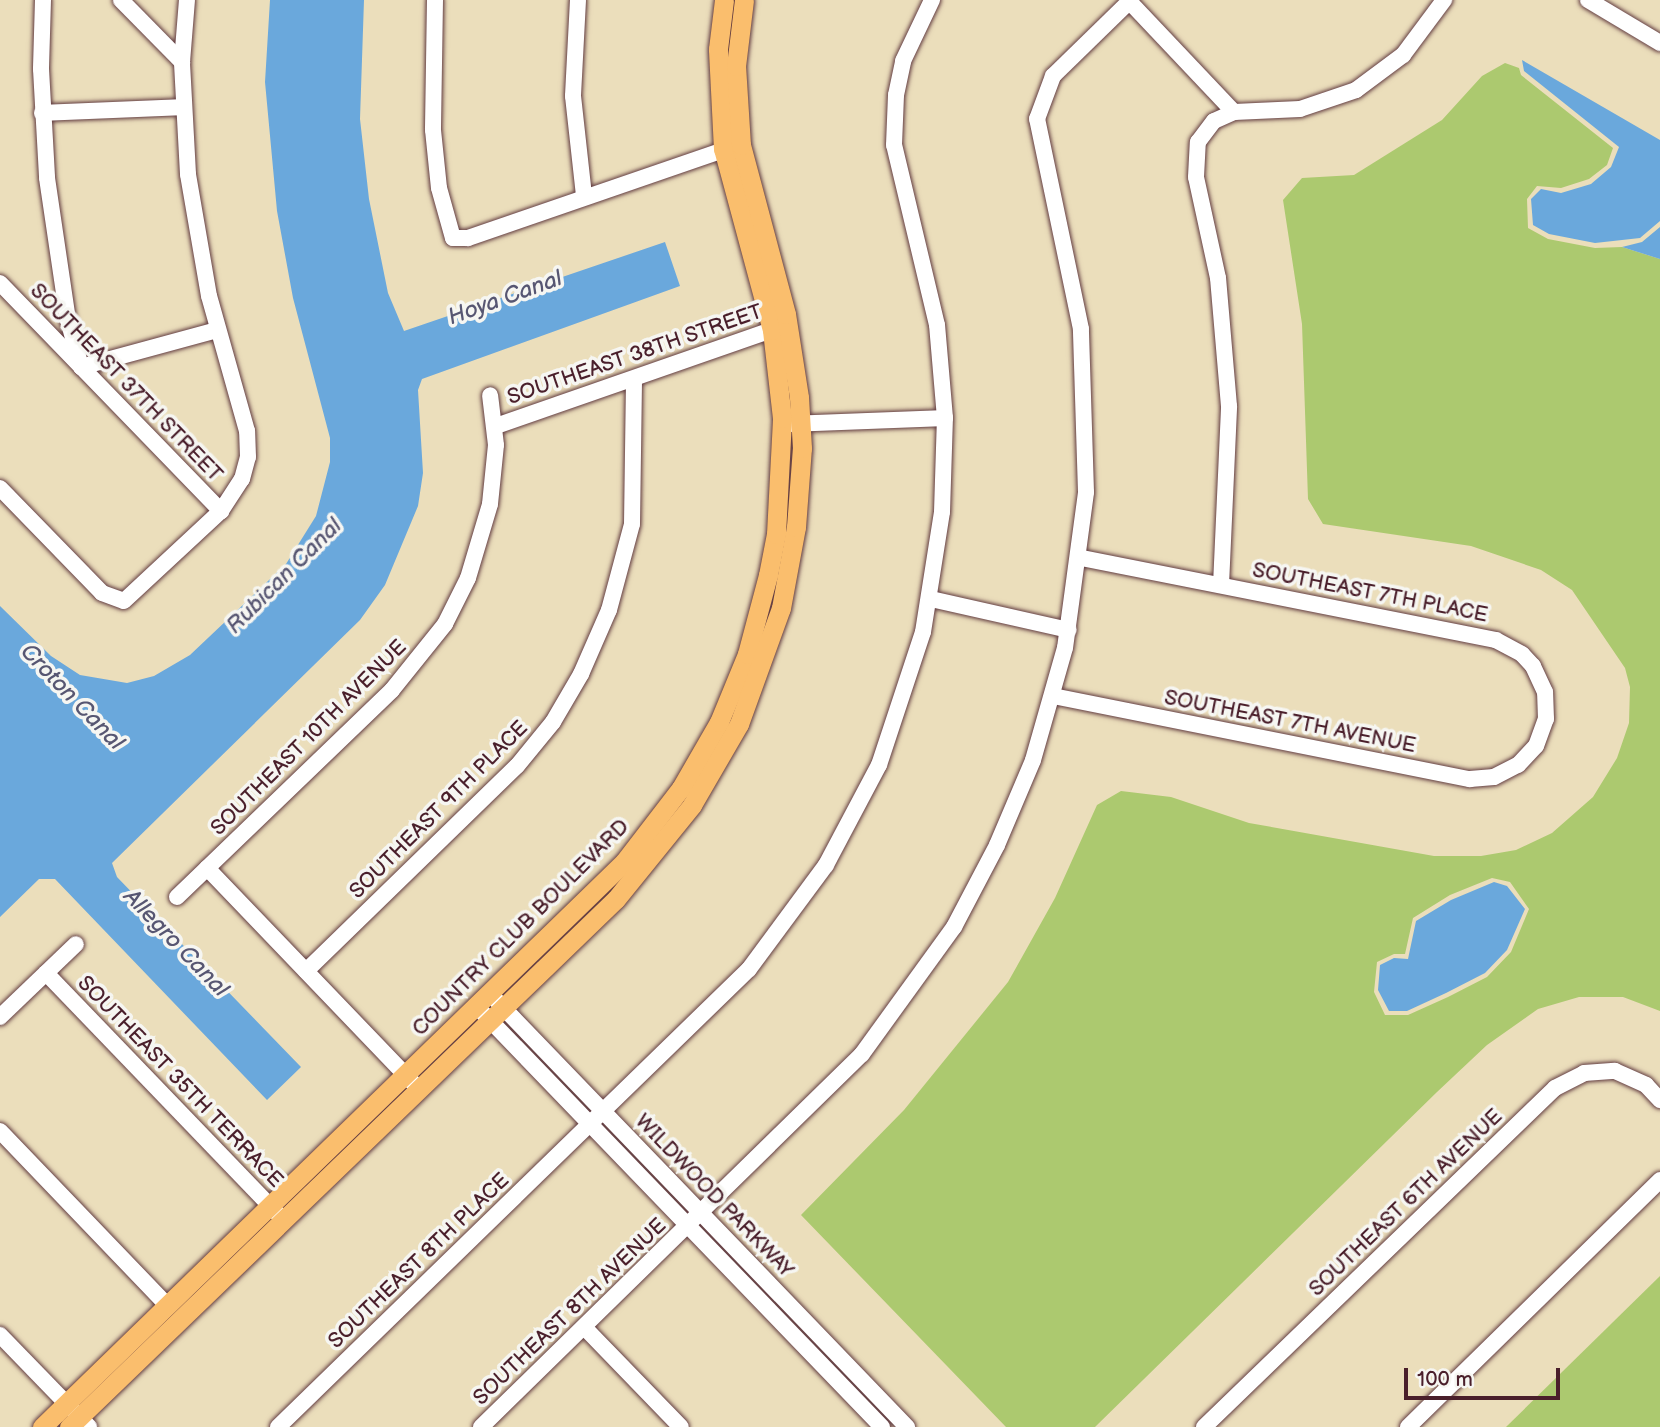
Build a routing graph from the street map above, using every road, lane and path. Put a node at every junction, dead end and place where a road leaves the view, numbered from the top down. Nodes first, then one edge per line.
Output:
1 (43, 0) edge
2 (121, 0) edge
3 (187, 0) edge
4 (435, 0) edge
5 (578, 0) edge
6 (724, 0) edge
7 (744, 0) edge
8 (932, 0) edge
9 (1444, 0) edge
10 (1588, 0) edge
11 (1130, 1) edge
12 (1660, 43) edge
13 (182, 62) junction
14 (184, 107) junction
15 (1234, 112) junction
16 (42, 113) junction
17 (732, 147) junction
18 (584, 195) junction
19 (0, 284) edge
20 (780, 327) junction
21 (217, 330) junction
22 (81, 367) junction
23 (634, 379) junction
24 (490, 396) dead end
25 (945, 418) junction
26 (792, 424) junction
27 (496, 426) junction
28 (0, 488) edge
29 (221, 511) junction
30 (1080, 558) junction
31 (1221, 585) junction
32 (931, 599) junction
33 (1069, 630) junction
34 (1053, 696) junction
35 (1518, 765) joint
36 (207, 868) junction
37 (177, 897) dead end
38 (76, 944) dead end
39 (306, 971) junction
40 (46, 973) junction
41 (490, 1007) junction
42 (0, 1017) edge
43 (413, 1082) junction
44 (1658, 1098) edge
45 (603, 1111) junction
46 (590, 1125) junction
47 (0, 1131) edge
48 (1660, 1180) edge
49 (277, 1213) junction
50 (702, 1214) junction
51 (689, 1227) junction
52 (168, 1306) junction
53 (584, 1327) junction
54 (0, 1335) edge
55 (76, 1419) edge
56 (42, 1427) edge
57 (278, 1427) edge
58 (481, 1427) edge
59 (681, 1427) edge
60 (882, 1427) edge
61 (907, 1427) edge
62 (1204, 1427) edge
63 (1408, 1427) edge

1 - 16 street
2 - 13 street
3 - 13 street
4 - 18 street
5 - 18 street
6 - 17 main road, COUNTRY CLUB BOULEVARD
7 - 17 main road, COUNTRY CLUB BOULEVARD
8 - 25 street
9 - 15 street
10 - 12 street
11 - 15 street
11 - 30 street
13 - 14 street
14 - 16 street
14 - 21 street
15 - 31 street
16 - 22 street
17 - 18 street
17 - 20 main road, COUNTRY CLUB BOULEVARD
19 - 22 street, SOUTHEAST 37TH STREET
20 - 23 street, SOUTHEAST 38TH STREET
20 - 26 main road, COUNTRY CLUB BOULEVARD
21 - 22 street
21 - 29 street
22 - 29 street, SOUTHEAST 37TH STREET
23 - 27 street, SOUTHEAST 38TH STREET
23 - 39 street, SOUTHEAST 9TH PLACE
24 - 27 street, SOUTHEAST 10TH AVENUE
25 - 26 street
25 - 32 street
26 - 41 main road, COUNTRY CLUB BOULEVARD
27 - 36 street, SOUTHEAST 10TH AVENUE
28 - 29 street
30 - 31 street, SOUTHEAST 7TH PLACE
30 - 33 street
31 - 35 street, SOUTHEAST 7TH PLACE
32 - 33 street
32 - 45 street
33 - 34 street
34 - 35 street, SOUTHEAST 7TH AVENUE
34 - 50 street
36 - 37 street, SOUTHEAST 10TH AVENUE
36 - 39 street
38 - 40 street
39 - 43 street
40 - 42 street
40 - 49 street, SOUTHEAST 35TH TERRACE
41 - 43 main road, COUNTRY CLUB BOULEVARD
41 - 45 street, WILDWOOD PARKWAY
41 - 46 street, WILDWOOD PARKWAY
43 - 49 main road, COUNTRY CLUB BOULEVARD
44 - 62 street, SOUTHEAST 6TH AVENUE
45 - 46 street, SOUTHEAST 8TH PLACE
45 - 50 street, WILDWOOD PARKWAY
46 - 51 street, WILDWOOD PARKWAY
46 - 57 street, SOUTHEAST 8TH PLACE
47 - 52 street
48 - 63 street
49 - 52 main road, COUNTRY CLUB BOULEVARD
49 - 55 main road, COUNTRY CLUB BOULEVARD
50 - 51 street, SOUTHEAST 8TH AVENUE
50 - 61 street, WILDWOOD PARKWAY
51 - 53 street, SOUTHEAST 8TH AVENUE
51 - 60 street, WILDWOOD PARKWAY
52 - 55 main road, COUNTRY CLUB BOULEVARD
53 - 58 street, SOUTHEAST 8TH AVENUE
53 - 59 street
54 - 55 street
55 - 56 main road, COUNTRY CLUB BOULEVARD

